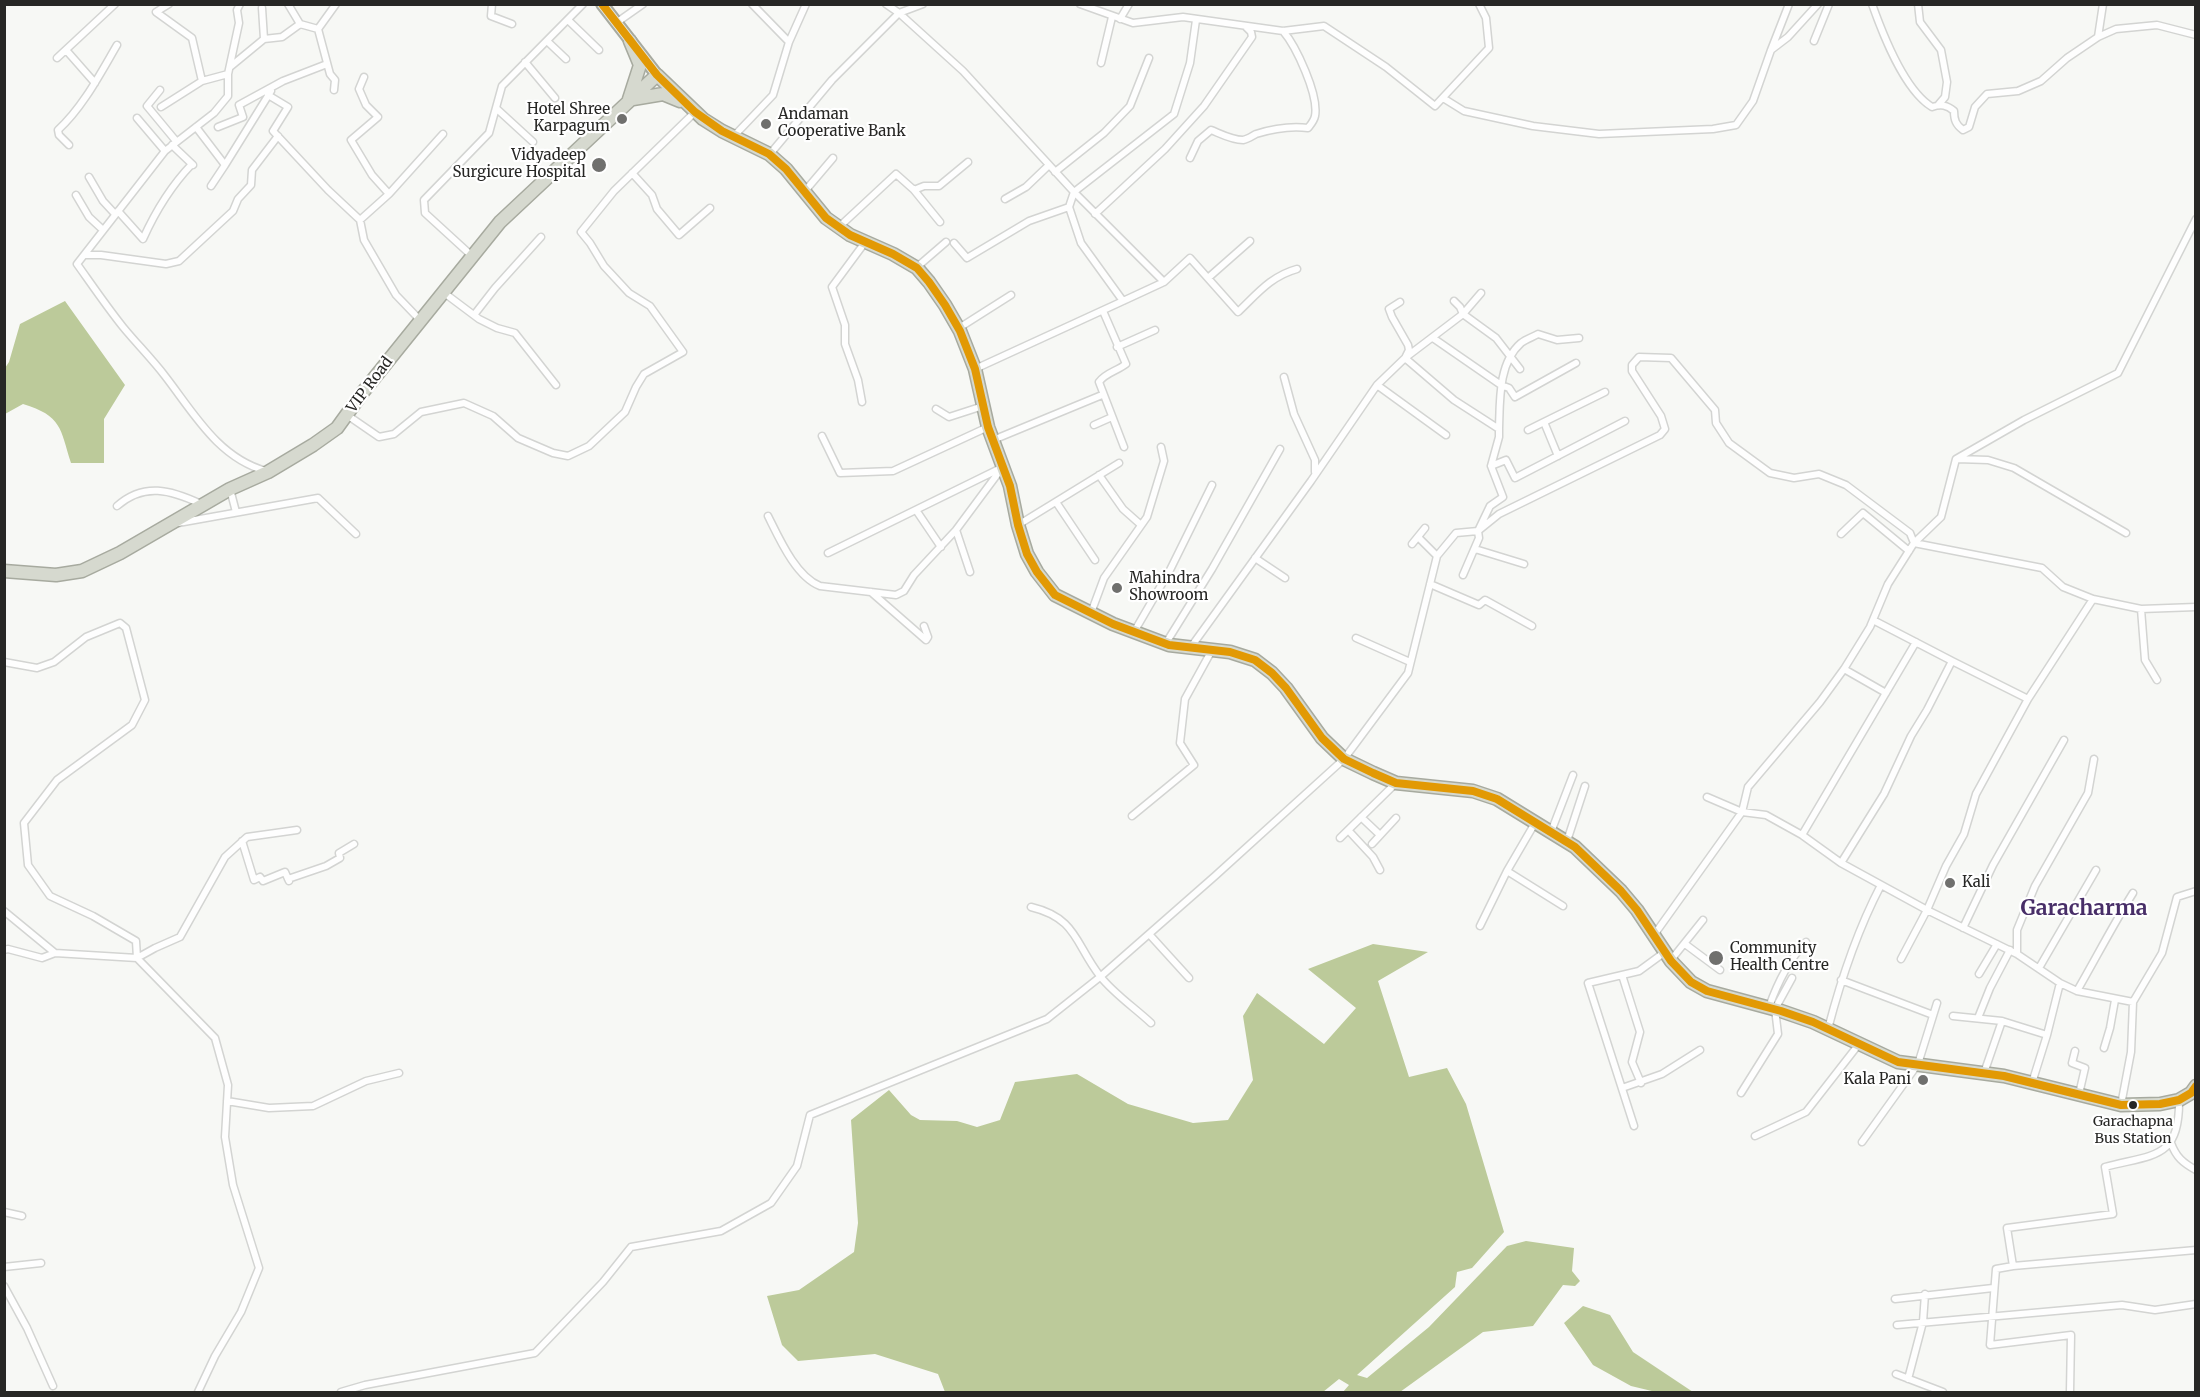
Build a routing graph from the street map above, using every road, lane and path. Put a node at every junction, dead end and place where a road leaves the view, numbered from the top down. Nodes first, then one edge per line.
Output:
1 (115, 4) edge
2 (169, 4) edge
3 (240, 4) edge
4 (288, 4) edge
5 (336, 4) edge
6 (492, 4) edge
7 (583, 4) edge
8 (602, 4) edge
9 (643, 4) edge
10 (752, 4) edge
11 (886, 4) edge
12 (923, 4) edge
13 (1080, 4) edge
14 (1130, 4) edge
15 (1479, 4) edge
16 (1789, 4) edge
17 (1818, 4) edge
18 (1829, 4) edge
19 (1872, 4) edge
20 (1918, 4) edge
21 (2103, 4) edge
22 (805, 5) edge
23 (262, 8) dead end
24 (899, 13) junction
25 (1112, 17) junction
26 (1120, 19) junction
27 (568, 20) junction
28 (1196, 20) junction
29 (616, 23) junction
30 (300, 24) junction
31 (512, 24) dead end
32 (1246, 26) junction
33 (318, 29) junction
34 (1283, 31) junction
35 (2196, 36) edge
36 (2098, 37) junction
37 (264, 39) junction
38 (547, 41) junction
39 (630, 41) junction
40 (1814, 41) dead end
41 (789, 42) junction
42 (117, 45) dead end
43 (66, 50) junction
44 (1771, 50) junction
45 (599, 51) dead end
46 (57, 58) dead end
47 (1149, 58) dead end
48 (566, 59) dead end
49 (525, 62) junction
50 (1101, 63) dead end
51 (327, 64) junction
52 (229, 71) junction
53 (657, 75) junction
54 (364, 77) dead end
55 (202, 81) junction
56 (95, 83) junction
57 (275, 85) junction
58 (160, 90) dead end
59 (334, 90) dead end
60 (268, 95) junction
61 (228, 96) junction
62 (555, 98) dead end
63 (1443, 98) junction
64 (629, 100) junction
65 (1940, 104) junction
66 (239, 105) junction
67 (160, 107) dead end
68 (497, 109) junction
69 (692, 109) junction
70 (137, 118) dead end
71 (196, 127) junction
72 (219, 127) dead end
73 (443, 134) dead end
74 (278, 136) junction
75 (734, 136) junction
76 (533, 142) dead end
77 (174, 143) junction
78 (69, 145) dead end
79 (165, 151) junction
80 (769, 154) junction
81 (833, 158) dead end
82 (1190, 158) dead end
83 (968, 162) dead end
84 (225, 165) junction
85 (1049, 165) junction
86 (1055, 172) junction
87 (632, 173) junction
88 (89, 177) dead end
89 (211, 186) dead end
90 (914, 190) junction
91 (805, 191) junction
92 (1074, 192) junction
93 (389, 194) junction
94 (76, 195) dead end
95 (1005, 199) dead end
96 (1069, 207) junction
97 (710, 208) dead end
98 (117, 213) junction
99 (1095, 214) junction
100 (2196, 219) edge
101 (360, 220) junction
102 (940, 222) dead end
103 (839, 227) junction
104 (103, 230) junction
105 (541, 237) dead end
106 (866, 241) junction
107 (1250, 241) dead end
108 (946, 242) dead end
109 (954, 243) dead end
110 (85, 255) junction
111 (472, 257) junction
112 (917, 268) junction
113 (1297, 269) dead end
114 (1208, 278) junction
115 (1164, 282) junction
116 (443, 292) junction
117 (1481, 293) dead end
118 (1011, 295) dead end
119 (1123, 301) junction
120 (1400, 302) dead end
121 (1454, 302) dead end
122 (1103, 311) junction
123 (1463, 314) junction
124 (474, 315) junction
125 (421, 321) junction
126 (958, 328) junction
127 (1155, 330) dead end
128 (1433, 338) junction
129 (1579, 338) dead end
130 (1117, 347) junction
131 (1511, 356) junction
132 (1404, 358) junction
133 (1576, 363) dead end
134 (975, 369) junction
135 (1520, 369) dead end
136 (1284, 377) dead end
137 (556, 385) dead end
138 (1377, 385) junction
139 (1501, 385) junction
140 (1605, 392) dead end
141 (1102, 395) junction
142 (862, 402) dead end
143 (983, 405) junction
144 (936, 409) dead end
145 (347, 415) junction
146 (1112, 417) junction
147 (1625, 421) dead end
148 (1544, 422) junction
149 (1094, 425) dead end
150 (988, 427) junction
151 (1499, 429) junction
152 (1527, 430) dead end
153 (1446, 435) dead end
154 (822, 436) dead end
155 (993, 440) junction
156 (1124, 447) dead end
157 (1161, 447) dead end
158 (1280, 449) dead end
159 (1558, 456) junction
160 (1956, 459) junction
161 (1119, 463) dead end
162 (1491, 466) junction
163 (1002, 468) junction
164 (268, 472) junction
165 (1099, 475) junction
166 (1311, 481) junction
167 (1212, 485) dead end
168 (230, 489) junction
169 (1056, 502) junction
170 (117, 506) dead end
171 (205, 506) junction
172 (915, 510) junction
173 (236, 512) junction
174 (768, 516) dead end
175 (170, 525) junction
176 (1018, 525) junction
177 (1141, 525) junction
178 (1425, 528) dead end
179 (956, 530) junction
180 (1478, 531) junction
181 (2126, 533) dead end
182 (356, 534) dead end
183 (1841, 534) dead end
184 (1418, 537) junction
185 (1914, 543) junction
186 (1412, 544) dead end
187 (941, 547) junction
188 (1474, 549) junction
189 (1909, 551) junction
190 (828, 553) dead end
191 (1437, 556) junction
192 (1255, 558) junction
193 (1095, 560) dead end
194 (1524, 564) dead end
195 (4, 571) edge
196 (970, 572) dead end
197 (1463, 575) dead end
198 (1285, 578) dead end
199 (1430, 584) junction
200 (870, 592) junction
201 (2093, 599) junction
202 (2196, 607) edge
203 (2141, 609) junction
204 (1091, 612) junction
205 (1873, 620) junction
206 (924, 626) dead end
207 (1532, 626) dead end
208 (1134, 632) junction
209 (1356, 638) dead end
210 (1916, 642) junction
211 (1165, 644) junction
212 (1191, 647) junction
213 (1212, 650) junction
214 (1952, 661) junction
215 (4, 662) edge
216 (1410, 662) junction
217 (1844, 669) junction
218 (2157, 680) dead end
219 (1886, 693) junction
220 (2028, 699) junction
221 (2064, 740) dead end
222 (1344, 759) junction
223 (2094, 759) dead end
224 (1573, 775) dead end
225 (1396, 783) junction
226 (1585, 786) dead end
227 (1707, 797) dead end
228 (1742, 812) junction
229 (1132, 816) dead end
230 (1362, 818) junction
231 (1396, 818) dead end
232 (1535, 823) junction
233 (297, 830) dead end
234 (1348, 830) junction
235 (1551, 832) junction
236 (1380, 835) junction
237 (1802, 835) junction
238 (1340, 837) dead end
239 (242, 841) junction
240 (1567, 842) junction
241 (354, 844) dead end
242 (1371, 844) dead end
243 (1841, 863) junction
244 (1380, 870) dead end
245 (2096, 870) dead end
246 (1507, 871) junction
247 (1881, 885) junction
248 (2196, 891) edge
249 (2133, 893) dead end
250 (1563, 906) dead end
251 (1031, 907) dead end
252 (1927, 910) junction
253 (4, 911) edge
254 (1703, 920) dead end
255 (1480, 926) dead end
256 (1963, 928) junction
257 (1149, 934) junction
258 (1654, 936) junction
259 (1806, 942) dead end
260 (1685, 944) junction
261 (1997, 944) junction
262 (4, 950) edge
263 (2010, 950) junction
264 (56, 953) junction
265 (2017, 954) junction
266 (1668, 957) junction
267 (137, 958) junction
268 (1901, 959) dead end
269 (2039, 968) junction
270 (1720, 970) dead end
271 (1979, 974) dead end
272 (1622, 975) junction
273 (1100, 977) junction
274 (1189, 978) dead end
275 (1792, 978) dead end
276 (1841, 980) junction
277 (2060, 983) junction
278 (2078, 991) junction
279 (2115, 1000) junction
280 (2133, 1002) junction
281 (1937, 1003) dead end
282 (1772, 1008) junction
283 (1934, 1016) junction
284 (1953, 1016) dead end
285 (1978, 1018) junction
286 (2002, 1021) junction
287 (1151, 1023) dead end
288 (1828, 1029) junction
289 (2047, 1035) junction
290 (1860, 1044) junction
291 (2104, 1048) dead end
292 (1700, 1050) dead end
293 (2075, 1051) dead end
294 (1918, 1064) junction
295 (1984, 1073) junction
296 (399, 1074) dead end
297 (1641, 1083) junction
298 (2032, 1083) junction
299 (2196, 1086) edge
300 (1622, 1088) junction
301 (1741, 1093) dead end
302 (2079, 1094) junction
303 (2179, 1100) junction
304 (227, 1101) junction
305 (2121, 1105) junction
306 (1634, 1126) dead end
307 (1755, 1136) dead end
308 (1862, 1142) dead end
309 (2171, 1143) junction
310 (2196, 1170) edge
311 (4, 1212) edge
312 (22, 1216) dead end
313 (2196, 1250) edge
314 (41, 1263) dead end
315 (2013, 1266) junction
316 (4, 1267) edge
317 (4, 1286) edge
318 (1993, 1288) junction
319 (1925, 1294) junction
320 (1895, 1299) dead end
321 (2196, 1304) edge
322 (1991, 1317) junction
323 (1923, 1322) junction
324 (1897, 1325) dead end
325 (1896, 1374) dead end
326 (1908, 1379) junction
327 (53, 1386) dead end
328 (198, 1392) edge
329 (340, 1392) edge
330 (1943, 1392) edge
331 (2070, 1392) edge

1 - 43 street
2 - 55 street
3 - 52 street
4 - 30 street
5 - 33 street
6 - 31 street
7 - 27 street
8 - 29 main road
9 - 29 street
10 - 41 street
11 - 24 street
12 - 24 street
13 - 25 street
14 - 26 street
15 - 63 street
16 - 44 street
17 - 44 street
18 - 40 street
19 - 65 street
20 - 65 street
21 - 36 street
22 - 41 street
23 - 37 street
24 - 80 street
24 - 85 street
25 - 26 street
25 - 50 street
26 - 28 street
27 - 38 street
27 - 45 street
28 - 32 street
28 - 92 street
29 - 39 main road
30 - 33 street
30 - 37 street
32 - 34 street
32 - 99 street
33 - 51 street
34 - 63 street
34 - 82 street
35 - 36 street
36 - 65 street
37 - 52 street
38 - 48 street
38 - 49 street
39 - 53 main road
39 - 64 highway
41 - 75 street
42 - 56 street
43 - 46 street
43 - 56 street
44 - 63 street
47 - 86 street
49 - 62 street
49 - 68 street
51 - 57 street
51 - 59 street
52 - 55 street
52 - 61 street
53 - 64 highway, VIP Road
53 - 69 highway
54 - 93 street
55 - 67 street
56 - 78 street
57 - 60 street
57 - 66 street
58 - 77 street
60 - 74 street
60 - 84 street
61 - 66 street
61 - 71 street
64 - 69 highway
64 - 111 highway, VIP Road
66 - 72 street
68 - 76 street
68 - 111 street
69 - 75 highway
69 - 87 street
70 - 79 street
71 - 77 street
71 - 84 street
73 - 93 street
74 - 101 street
74 - 110 street
75 - 80 highway
77 - 79 street
77 - 98 street
79 - 98 street
80 - 91 highway
81 - 91 street
83 - 90 street
84 - 89 street
85 - 86 street
85 - 95 street
86 - 92 street
87 - 97 street
87 - 145 street
88 - 98 street
90 - 102 street
90 - 103 street
91 - 103 highway
92 - 96 street
92 - 99 street
93 - 101 street
94 - 104 street
96 - 109 street
96 - 119 street
98 - 104 street
99 - 115 street
100 - 160 street
101 - 125 street
103 - 106 highway
104 - 110 street
105 - 124 street
106 - 112 highway
106 - 142 street
107 - 114 street
108 - 112 street
110 - 164 street
111 - 116 highway, VIP Road
112 - 126 highway
113 - 114 street
114 - 115 street
115 - 119 street
116 - 124 street
116 - 125 highway, VIP Road
117 - 123 street
118 - 126 street
119 - 122 street
120 - 132 street
121 - 123 street
122 - 130 street
122 - 134 street
123 - 128 street
123 - 131 street
124 - 137 street
125 - 145 highway, VIP Road
126 - 134 highway
127 - 130 street
128 - 132 street
128 - 139 street
129 - 131 street
130 - 141 street
131 - 135 street
131 - 139 street
132 - 138 street
132 - 151 street
133 - 139 street
134 - 143 highway
136 - 166 street
138 - 153 street
138 - 166 street
139 - 151 street
140 - 148 street
141 - 146 street
141 - 155 street
143 - 144 street
143 - 150 highway
145 - 164 highway, VIP Road
146 - 149 street
146 - 156 street
147 - 159 street
148 - 152 street
148 - 159 street
150 - 154 street
150 - 155 highway
151 - 162 street
155 - 163 highway
157 - 177 street
158 - 211 street
159 - 162 street
160 - 181 street
160 - 185 street
161 - 165 street
162 - 180 street
163 - 172 street
163 - 176 highway
163 - 179 street
164 - 168 highway, VIP Road
165 - 169 street
165 - 177 street
166 - 192 street
167 - 208 street
168 - 171 highway, VIP Road
168 - 173 street
169 - 176 street
169 - 193 street
170 - 171 street
171 - 175 highway, VIP Road
172 - 187 street
172 - 190 street
173 - 175 street
173 - 182 street
174 - 200 street
175 - 195 highway, VIP Road
176 - 204 highway
177 - 204 street
178 - 184 street
179 - 187 street
179 - 196 street
180 - 185 street
180 - 188 street
180 - 191 street
183 - 189 street
184 - 186 street
184 - 191 street
185 - 189 street
185 - 201 street
187 - 200 street
188 - 194 street
188 - 197 street
189 - 205 street
191 - 199 street
192 - 198 street
192 - 212 street
199 - 207 street
199 - 216 street
200 - 206 street
201 - 203 street
201 - 220 street
202 - 203 street
203 - 218 street
204 - 208 highway
205 - 210 street
205 - 217 street
208 - 211 highway
209 - 216 street
210 - 214 street
210 - 219 street
211 - 212 highway
212 - 213 highway
213 - 222 highway
213 - 229 street
214 - 220 street
214 - 243 street
215 - 267 street
216 - 222 street
217 - 219 street
217 - 228 street
219 - 237 street
220 - 252 street
221 - 256 street
222 - 225 highway
222 - 257 street
223 - 265 street
224 - 235 street
225 - 230 street
225 - 232 highway
226 - 240 street
227 - 228 street
228 - 237 street
228 - 258 street
230 - 234 street
230 - 236 street
231 - 236 street
232 - 235 highway
232 - 246 street
233 - 239 street
234 - 238 street
234 - 244 street
235 - 240 highway
236 - 242 street
237 - 243 street
239 - 241 street
239 - 267 street
240 - 258 highway
243 - 247 street
245 - 269 street
246 - 250 street
246 - 255 street
247 - 252 street
247 - 276 street
248 - 280 street
249 - 278 street
251 - 273 street
252 - 256 street
252 - 268 street
253 - 264 street
254 - 260 street
256 - 261 street
257 - 273 street
257 - 274 street
258 - 266 highway
259 - 282 street
260 - 266 street
260 - 270 street
261 - 263 street
261 - 271 street
262 - 264 street
263 - 265 street
263 - 285 street
264 - 267 street
265 - 269 street
266 - 272 street
266 - 282 highway
267 - 304 street
269 - 277 street
272 - 297 street
272 - 300 street
273 - 287 street
273 - 329 street
275 - 282 street
276 - 283 street
276 - 288 street
277 - 278 street
277 - 289 street
278 - 279 street
279 - 280 street
279 - 291 street
280 - 305 street
281 - 283 street
282 - 288 highway
282 - 301 street
283 - 294 street
284 - 285 street
285 - 286 street
286 - 289 street
286 - 295 street
288 - 290 highway
289 - 298 street
290 - 294 highway
290 - 307 street
292 - 297 street
293 - 302 street
294 - 295 highway
294 - 308 street
295 - 298 highway
296 - 304 street
297 - 300 street
298 - 302 highway
299 - 303 highway
300 - 306 street
302 - 305 highway
303 - 305 highway
303 - 309 street
304 - 328 street
309 - 310 street
309 - 315 street
311 - 312 street
313 - 315 street
314 - 316 street
315 - 318 street
317 - 327 street
318 - 319 street
318 - 322 street
319 - 320 street
319 - 323 street
321 - 322 street
322 - 323 street
322 - 331 street
323 - 324 street
323 - 326 street
325 - 326 street
326 - 330 street

